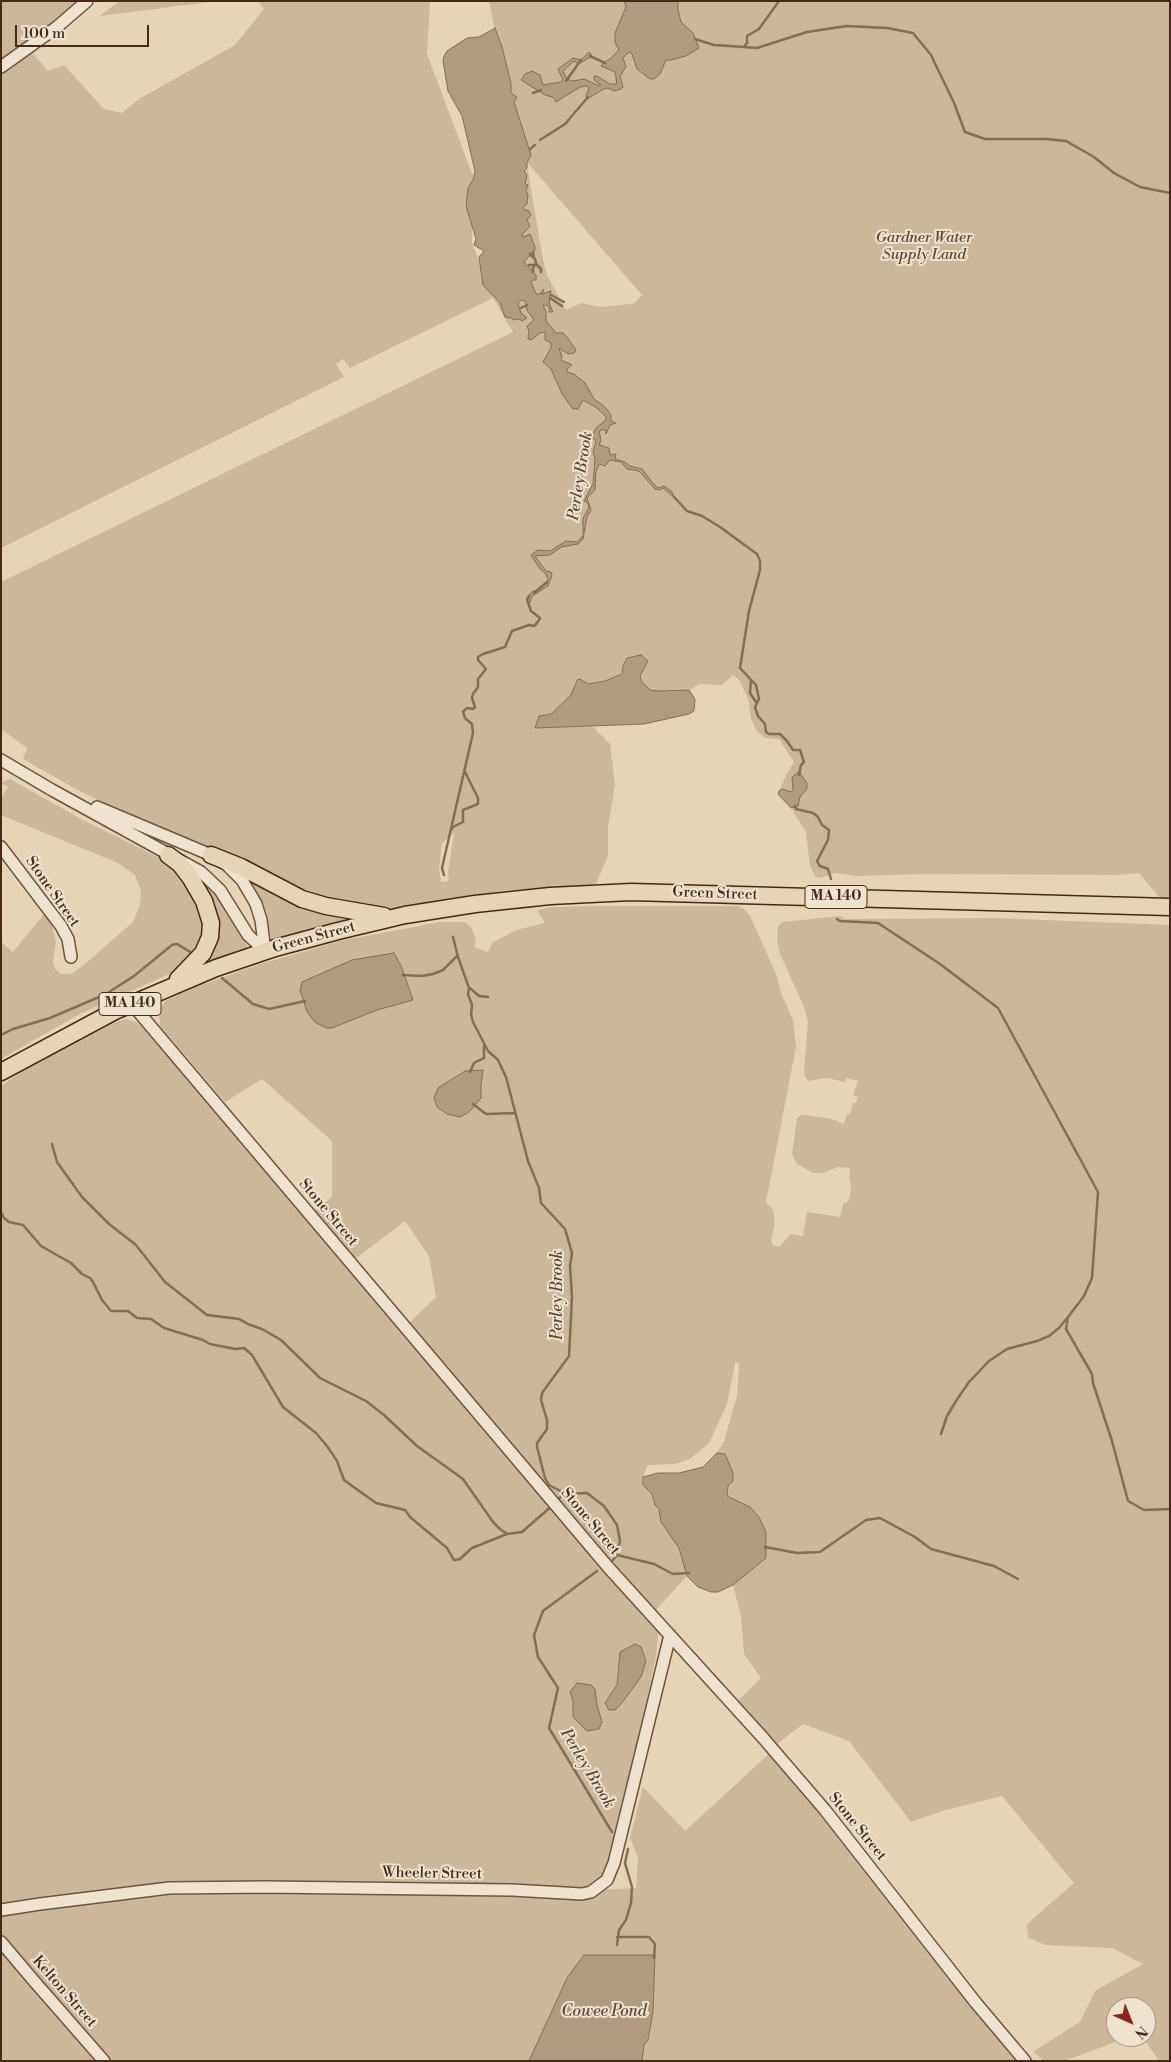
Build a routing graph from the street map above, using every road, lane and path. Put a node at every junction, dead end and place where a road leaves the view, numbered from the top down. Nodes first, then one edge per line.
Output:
1 (87, 1) edge
2 (1, 67) edge
3 (1, 760) edge
4 (27, 776) junction
5 (1, 847) edge
6 (212, 854) junction
7 (168, 855) junction
8 (1170, 907) edge
9 (399, 917) junction
10 (266, 951) junction
11 (71, 957) dead end
12 (169, 987) junction
13 (131, 1004) junction
14 (1, 1072) edge
15 (670, 1635) junction
16 (1, 1910) edge
17 (1, 1942) edge
18 (104, 2061) edge
19 (1025, 2061) edge

1 - 2 street
3 - 4 street, Green Street
4 - 6 street, Green Street
4 - 7 street, Green Street
5 - 11 street, Stone Street
6 - 9 highway
6 - 10 street, Green Street
7 - 10 street, Green Street
7 - 12 highway
8 - 9 highway, Green Street / MA 140
9 - 10 highway, Green Street / MA 140
10 - 12 highway, MA 140
12 - 13 highway, MA 140
13 - 14 highway, MA 140
13 - 15 street, Stone Street
15 - 16 street, Wheeler Street
15 - 19 street, Stone Street
17 - 18 street, Kelton Street

